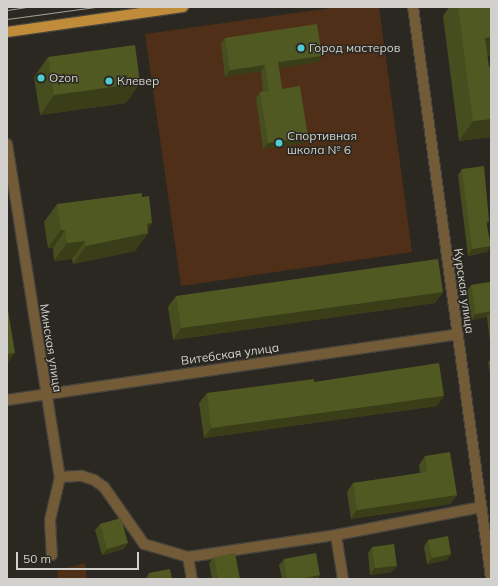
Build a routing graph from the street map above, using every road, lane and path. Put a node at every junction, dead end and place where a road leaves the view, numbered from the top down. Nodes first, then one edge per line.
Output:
1 (183, 7) edge
2 (413, 7) edge
3 (7, 32) edge
4 (7, 144) edge
5 (457, 334) junction
6 (45, 394) junction
7 (7, 400) edge
8 (60, 477) junction
9 (481, 507) junction
10 (336, 535) junction
11 (52, 555) dead end
12 (188, 557) junction
13 (491, 578) edge
14 (192, 579) edge
15 (343, 579) edge

1 - 3 main road
2 - 5 street, Курская улица
4 - 6 street, Минская улица
5 - 6 street, Витебская улица
5 - 9 street, Курская улица
6 - 7 street, Витебская улица
6 - 8 street, Минская улица
8 - 11 street, Минская улица
8 - 12 street
9 - 10 street
9 - 13 street, Курская улица
10 - 12 street
10 - 15 street
12 - 14 street

